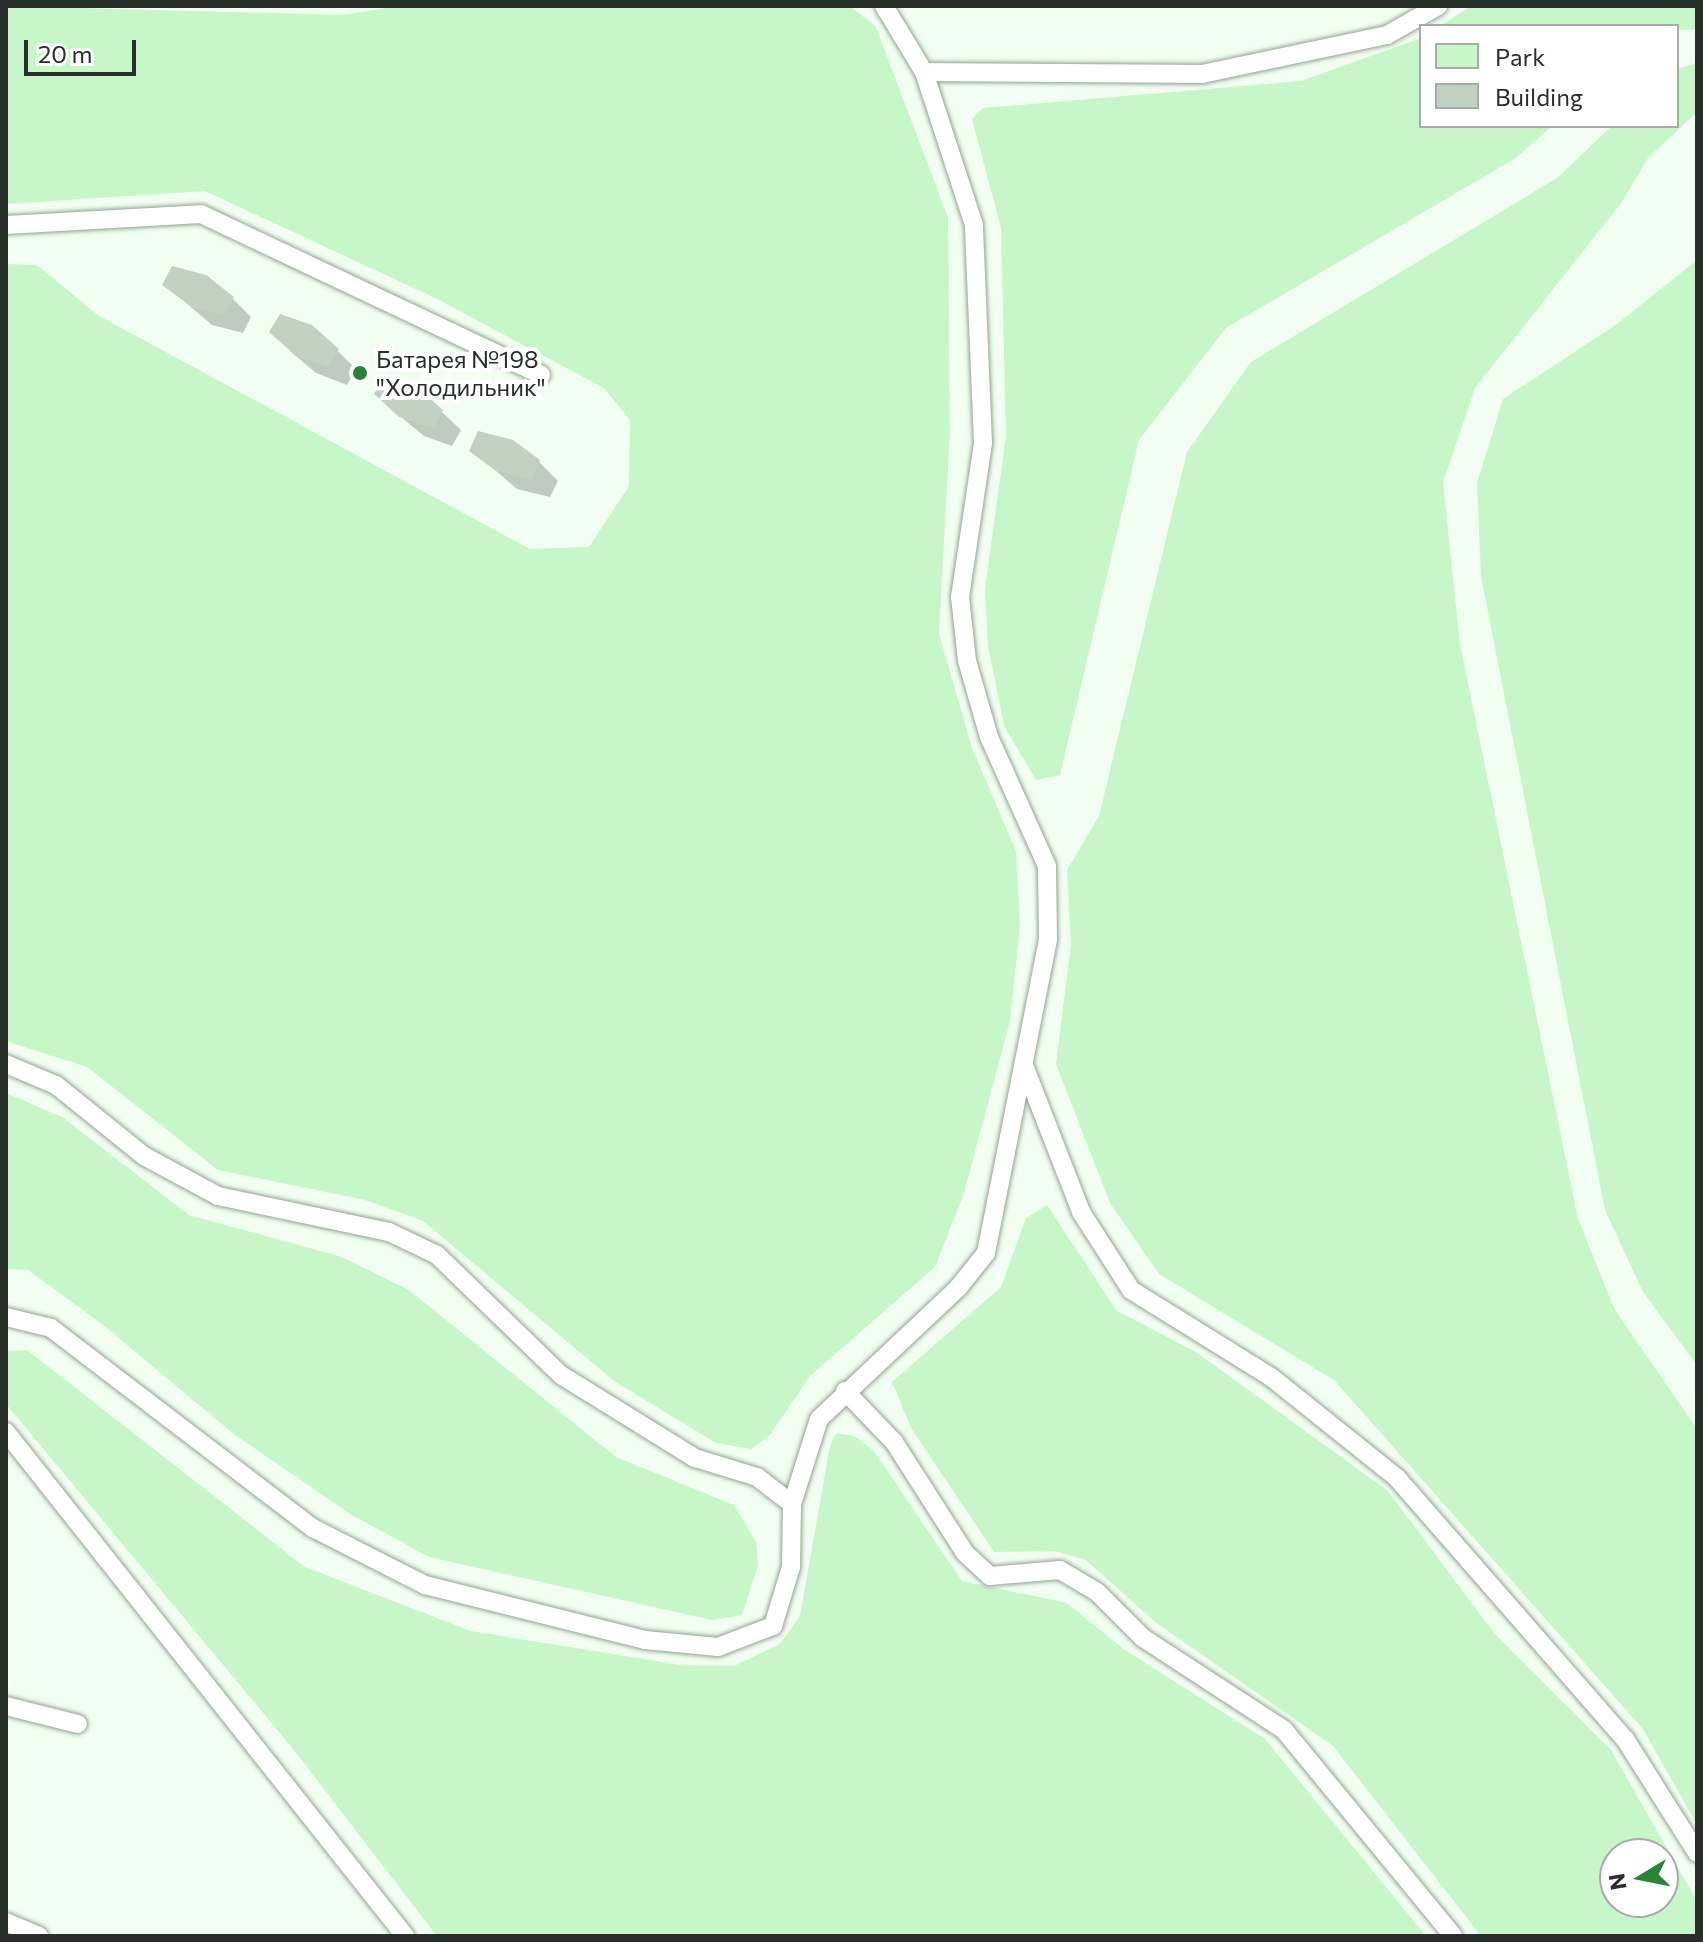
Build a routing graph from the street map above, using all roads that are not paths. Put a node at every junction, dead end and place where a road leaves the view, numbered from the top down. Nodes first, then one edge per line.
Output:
1 (884, 6) edge
2 (1438, 6) edge
3 (924, 72) junction
4 (6, 225) edge
5 (541, 375) dead end
6 (6, 1064) edge
7 (1025, 1068) junction
8 (6, 1317) edge
9 (845, 1391) junction
10 (6, 1432) edge
11 (792, 1504) junction
12 (6, 1706) edge
13 (78, 1724) dead end
14 (1697, 1853) edge
15 (6, 1922) edge
16 (39, 1936) edge
17 (405, 1936) edge
18 (1453, 1936) edge

1 - 3 lane
2 - 3 lane
3 - 7 lane
4 - 5 lane
6 - 11 lane
7 - 9 lane
7 - 14 lane
8 - 11 lane
9 - 11 lane
9 - 18 lane
10 - 17 lane
12 - 13 lane
15 - 16 lane

